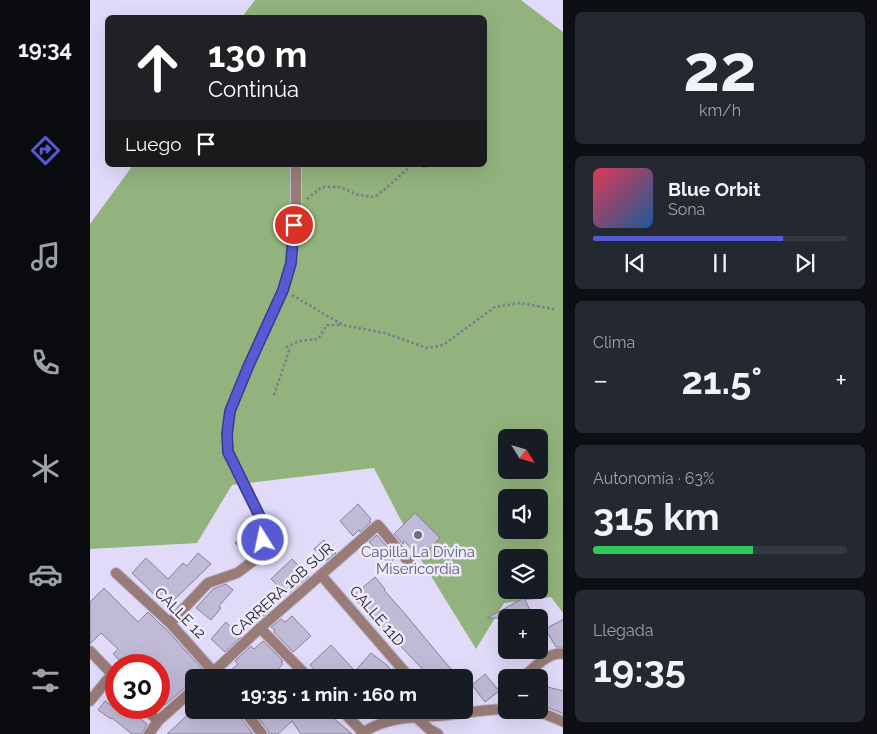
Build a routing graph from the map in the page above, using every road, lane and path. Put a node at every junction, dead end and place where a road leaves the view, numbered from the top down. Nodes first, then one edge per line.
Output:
1 (296, 167) edge
2 (410, 167) edge
3 (425, 167) edge
4 (428, 168) dead end
5 (296, 209) junction
6 (283, 290) junction
7 (554, 308) dead end
8 (343, 324) junction
9 (274, 395) dead end
10 (412, 566) dead end
11 (116, 573) dead end
12 (322, 575) junction
13 (170, 622) junction
14 (260, 628) junction
15 (90, 651) edge
16 (562, 653) edge
17 (105, 667) edge
18 (209, 669) edge
19 (220, 669) edge
20 (300, 669) edge
21 (402, 669) edge
22 (533, 669) edge
23 (105, 685) edge
24 (185, 697) edge
25 (90, 701) edge
26 (498, 709) edge
27 (473, 711) edge
28 (548, 716) edge
29 (251, 719) edge
30 (349, 719) edge
31 (397, 719) edge
32 (418, 719) edge
33 (158, 721) joint
34 (563, 722) edge
35 (362, 733) edge
36 (148, 734) edge
37 (262, 734) edge
38 (438, 734) edge

1 - 5 street
2 - 5 path
3 - 4 path
5 - 6 street
6 - 8 path
6 - 13 street
7 - 8 path
8 - 9 path
10 - 12 street, CARRERA 10B SUR
11 - 13 street, CALLE 12
12 - 14 street, CARRERA 10B SUR
12 - 21 street, CALLE 11D
13 - 18 street, CALLE 12
14 - 19 street, CARRERA 10B SUR
14 - 20 street
15 - 17 street
16 - 22 street
23 - 25 street
24 - 33 street
26 - 27 street
28 - 34 street
29 - 37 street
30 - 35 street
31 - 35 street
32 - 38 street
33 - 36 street

